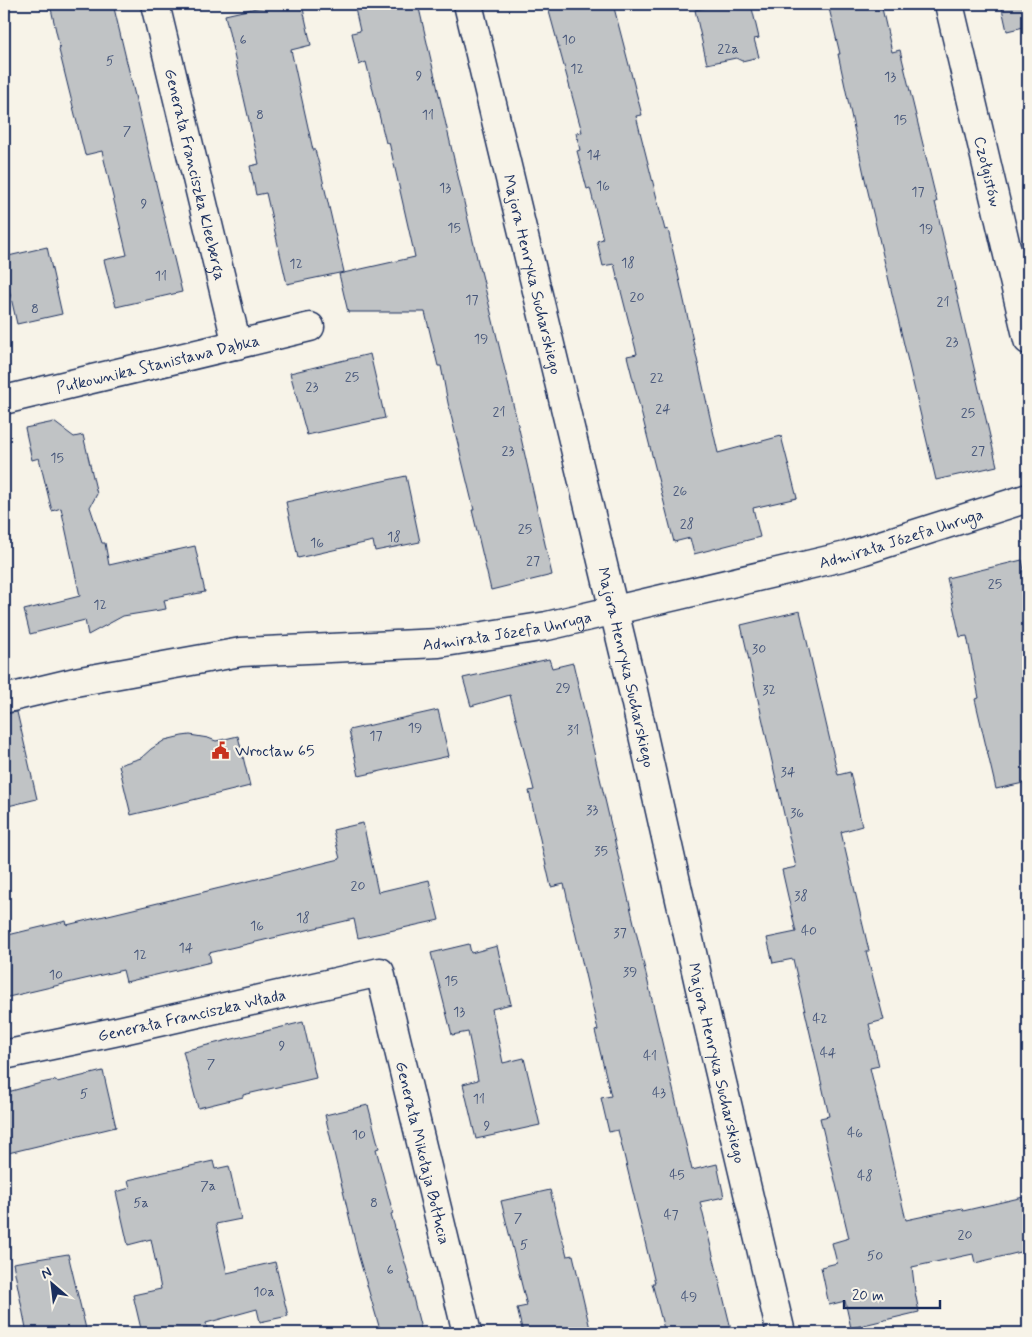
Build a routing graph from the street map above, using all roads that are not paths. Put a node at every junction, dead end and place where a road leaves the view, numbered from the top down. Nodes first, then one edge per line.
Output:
1 (155, 4) edge
2 (468, 4) edge
3 (949, 4) edge
4 (310, 327) dead end
5 (1028, 340) edge
6 (238, 344) junction
7 (4, 400) edge
8 (1028, 498) edge
9 (613, 612) junction
10 (4, 699) edge
11 (380, 972) joint
12 (4, 1055) edge
13 (467, 1333) edge
14 (781, 1333) edge

1 - 6 street, Generała Franciszka Kleeberga
2 - 9 street, Majora Henryka Sucharskiego
3 - 5 street, Czołgistów
4 - 6 street, Pułkownika Stanisława Dąbka
6 - 7 street, Pułkownika Stanisława Dąbka
8 - 9 street, Admirała Józefa Unruga
9 - 10 street, Admirała Józefa Unruga
9 - 14 street, Majora Henryka Sucharskiego
11 - 12 street, Generała Franciszka Włada
11 - 13 street, Generała Mikołaja Bołtucia

